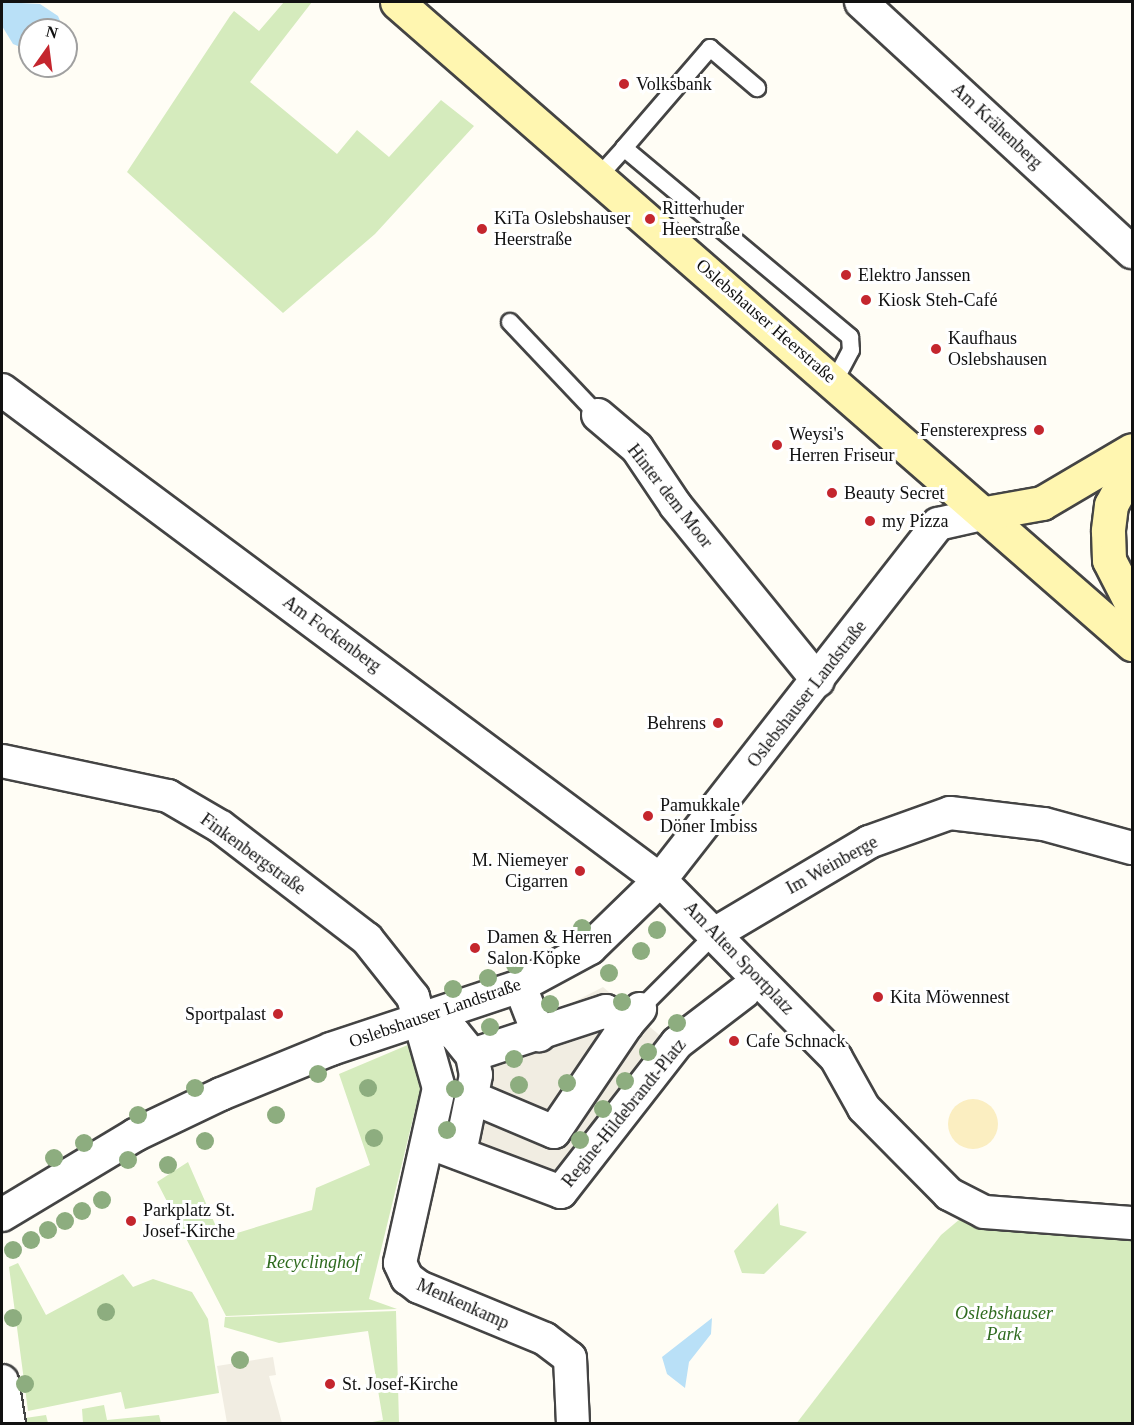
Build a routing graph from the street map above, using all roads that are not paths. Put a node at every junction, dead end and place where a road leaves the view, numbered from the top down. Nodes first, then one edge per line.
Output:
1 (397, 2) edge
2 (861, 2) edge
3 (757, 88) dead end
4 (624, 148) junction
5 (600, 175) junction
6 (1132, 252) edge
7 (510, 322) dead end
8 (834, 382) junction
9 (2, 390) edge
10 (598, 415) joint
11 (1132, 450) edge
12 (1132, 466) edge
13 (986, 513) junction
14 (1132, 605) edge
15 (1132, 644) edge
16 (818, 681) junction
17 (2, 761) edge
18 (1132, 848) edge
19 (660, 880) junction
20 (716, 933) junction
21 (520, 986) junction
22 (744, 992) dead end
23 (634, 1016) junction
24 (420, 1018) junction
25 (538, 1035) junction
26 (472, 1055) junction
27 (471, 1097) junction
28 (428, 1142) junction
29 (460, 1153) junction
30 (2, 1215) edge
31 (1132, 1224) edge
32 (2, 1381) edge
33 (9, 1424) edge
34 (573, 1424) edge

1 - 5 main road, Oslebshauser Heerstraße
2 - 6 street, Am Krähenberg
3 - 4 lane
4 - 5 lane
4 - 8 lane
5 - 8 main road, Oslebshauser Heerstraße
7 - 10 lane, Hinter dem Moor
8 - 13 main road, Oslebshauser Heerstraße
9 - 19 street, Am Fockenberg
10 - 16 street, Hinter dem Moor
11 - 13 main road
12 - 14 main road
13 - 15 main road, Oslebshauser Heerstraße
13 - 16 street, Oslebshauser Landstraße
16 - 19 street, Oslebshauser Landstraße
17 - 24 street, Finkenbergstraße
18 - 20 street, Im Weinberge
19 - 20 street, Am Alten Sportplatz
19 - 21 street, Oslebshauser Landstraße
20 - 23 lane
20 - 31 street, Am Alten Sportplatz
21 - 24 street, Oslebshauser Landstraße
21 - 25 street
22 - 29 street, Regine-Hildebrandt-Platz
23 - 25 street
23 - 27 street
24 - 26 street
24 - 28 street, Menkenkamp
24 - 30 street, Oslebshauser Landstraße
25 - 26 street
26 - 27 street
27 - 29 street
28 - 29 street, Regine-Hildebrandt-Platz
28 - 34 street, Menkenkamp
32 - 33 street

